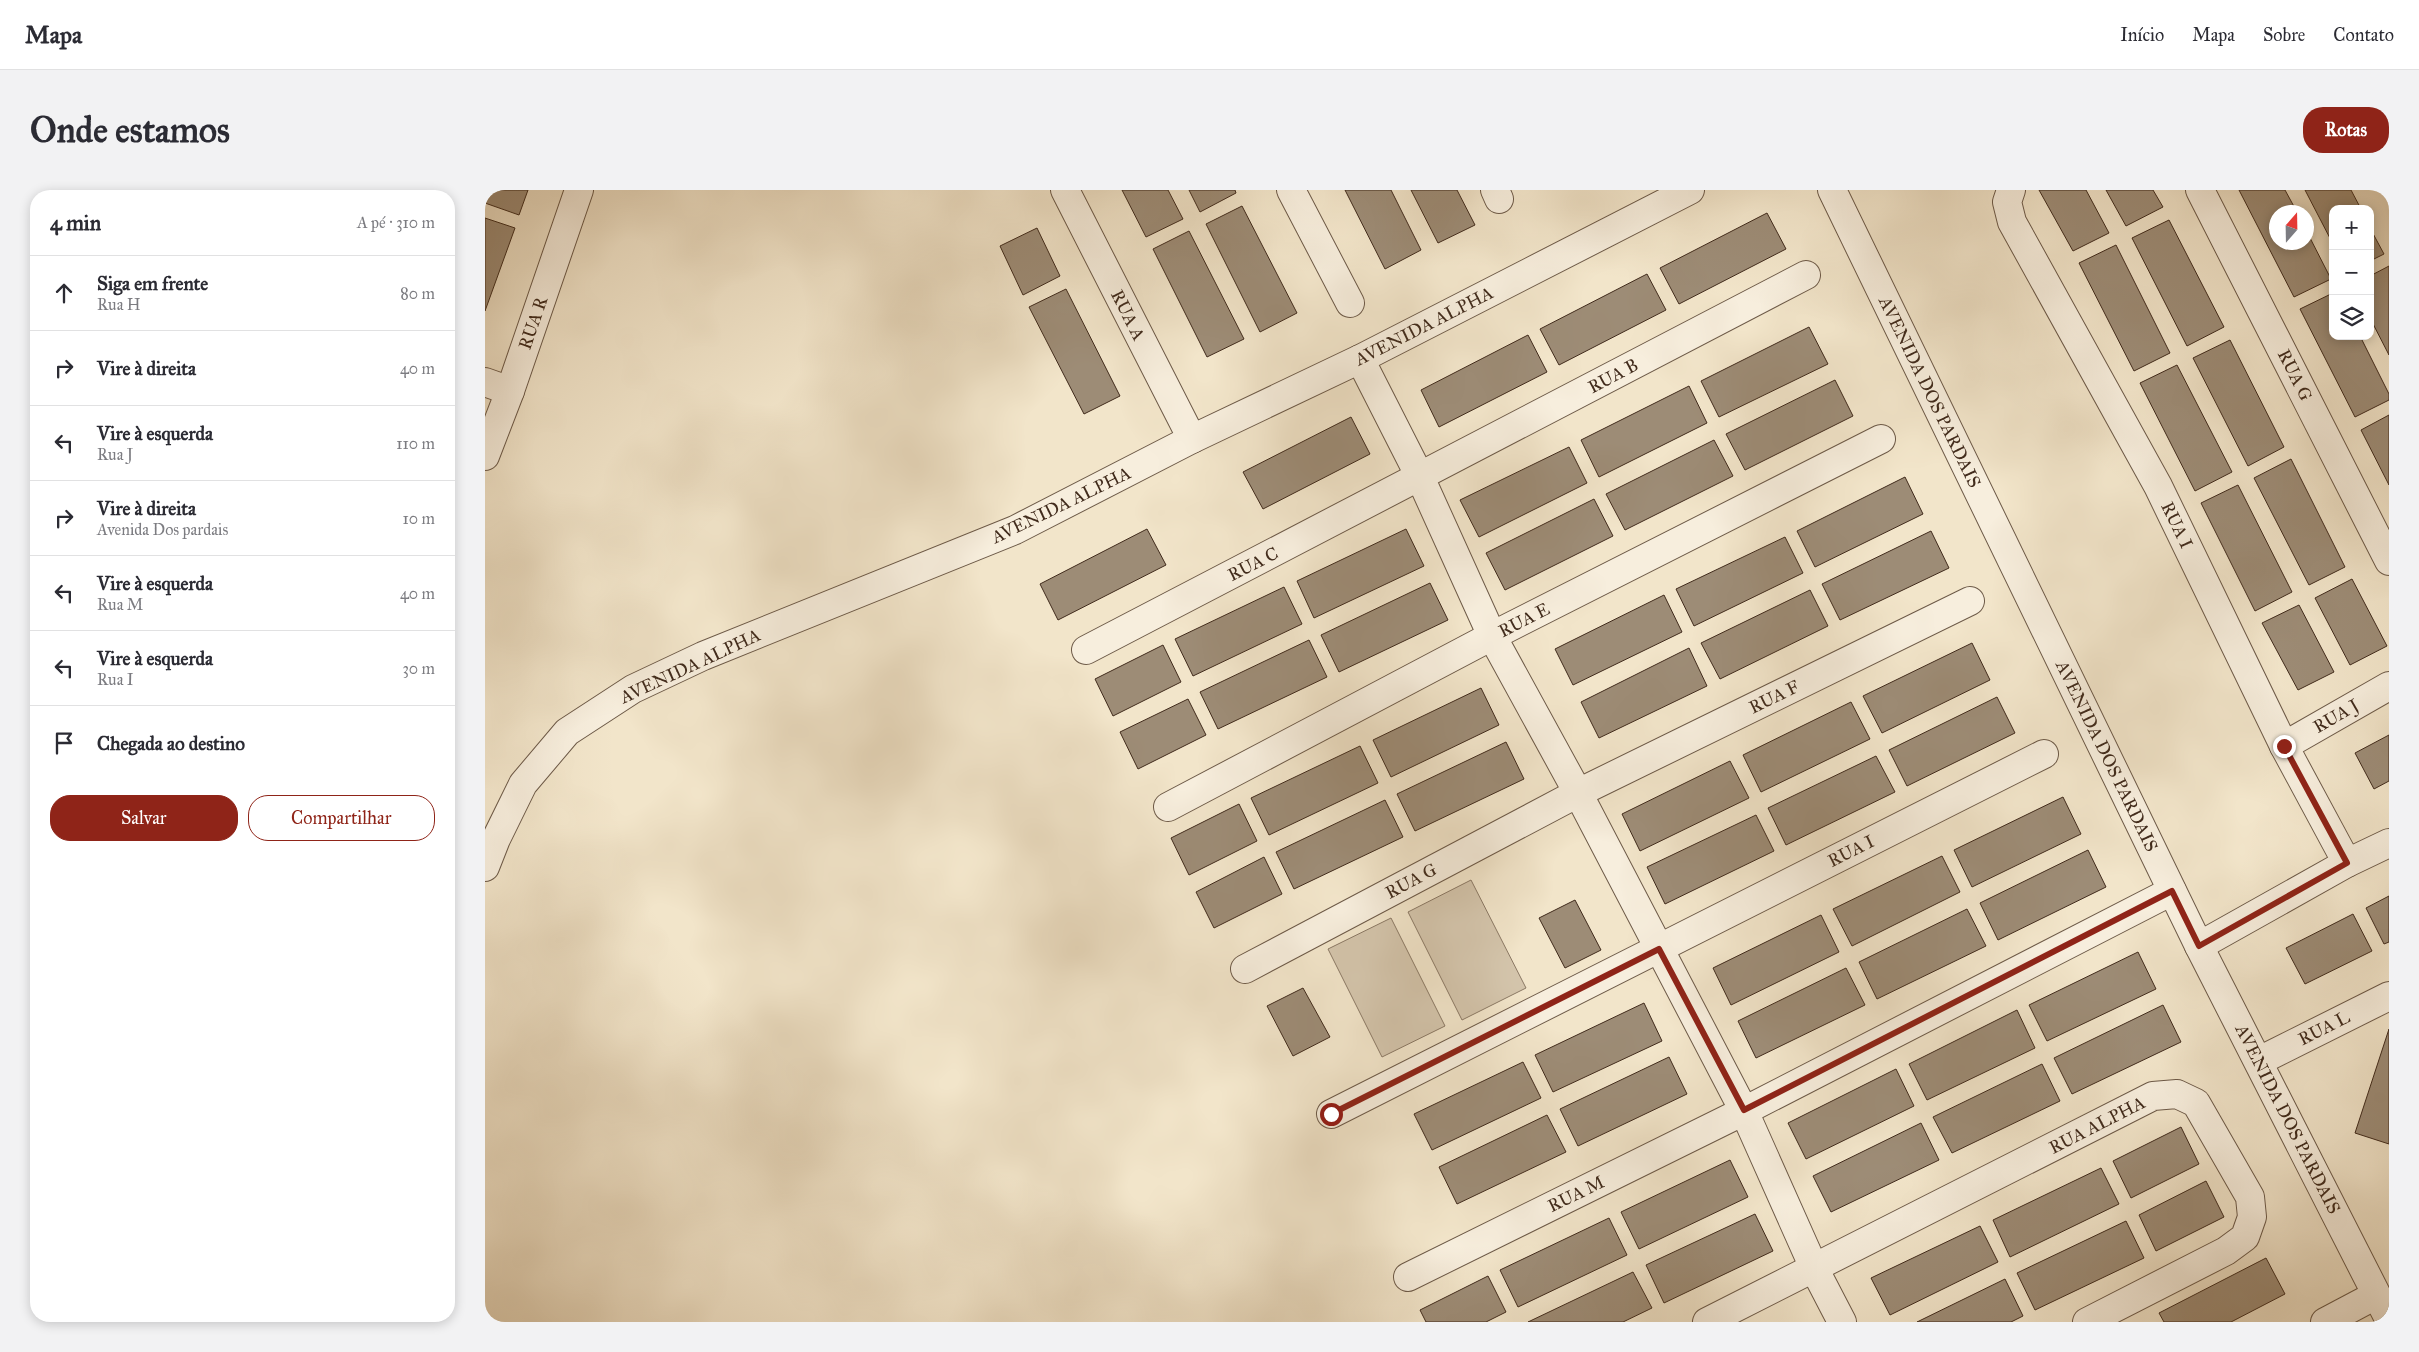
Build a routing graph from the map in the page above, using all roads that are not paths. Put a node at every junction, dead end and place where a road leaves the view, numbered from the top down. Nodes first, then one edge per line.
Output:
1 (579, 190) edge
2 (1065, 190) edge
3 (1291, 190) edge
4 (1690, 190) edge
5 (1832, 190) edge
6 (2011, 190) edge
7 (2200, 190) edge
8 (1806, 275) dead end
9 (1350, 303) dead end
10 (1361, 358) junction
11 (497, 386) edge
12 (1192, 439) junction
13 (1881, 439) dead end
14 (485, 456) edge
15 (1421, 477) junction
16 (2389, 561) edge
17 (1970, 601) dead end
18 (1492, 636) junction
19 (1086, 650) dead end
20 (2389, 686) edge
21 (2284, 746) junction
22 (2044, 754) dead end
23 (1578, 793) junction
24 (1168, 807) dead end
25 (2389, 843) edge
26 (2347, 863) junction
27 (485, 867) edge
28 (2172, 891) junction
29 (2199, 946) junction
30 (1659, 949) junction
31 (1245, 969) dead end
32 (2389, 996) edge
33 (2259, 1060) junction
34 (1744, 1110) junction
35 (1331, 1114) dead end
36 (1814, 1268) junction
37 (1408, 1277) dead end
38 (2376, 1294) junction
39 (2389, 1319) edge
40 (1707, 1322) edge
41 (1843, 1322) edge
42 (2087, 1322) edge
43 (2325, 1322) edge

1 - 11 street, RUA R
2 - 12 street, RUA A
3 - 9 street
4 - 10 street, AVENIDA ALPHA
5 - 28 street, AVENIDA DOS PARDAIS
6 - 21 street, RUA I
7 - 16 street, RUA G
8 - 15 street, RUA B
10 - 12 street, AVENIDA ALPHA
10 - 15 street
11 - 14 street, RUA R
12 - 27 street, AVENIDA ALPHA
13 - 18 street, RUA E
15 - 18 street
15 - 19 street, RUA C
17 - 23 street, RUA F
18 - 23 street
18 - 24 street, RUA E
20 - 21 street, RUA J
21 - 26 street, RUA I
22 - 30 street, RUA I
23 - 30 street
23 - 31 street, RUA G
25 - 26 street
26 - 29 street
28 - 29 street, AVENIDA DOS PARDAIS
28 - 34 street
29 - 33 street, AVENIDA DOS PARDAIS
30 - 34 street
30 - 35 street, RUA I
32 - 33 street, RUA L
33 - 38 street, AVENIDA DOS PARDAIS
34 - 36 street
34 - 37 street, RUA M
36 - 40 street, RUA ALPHA
36 - 41 street
36 - 42 street, RUA ALPHA
38 - 39 street, AVENIDA DOS PARDAIS
38 - 43 street

